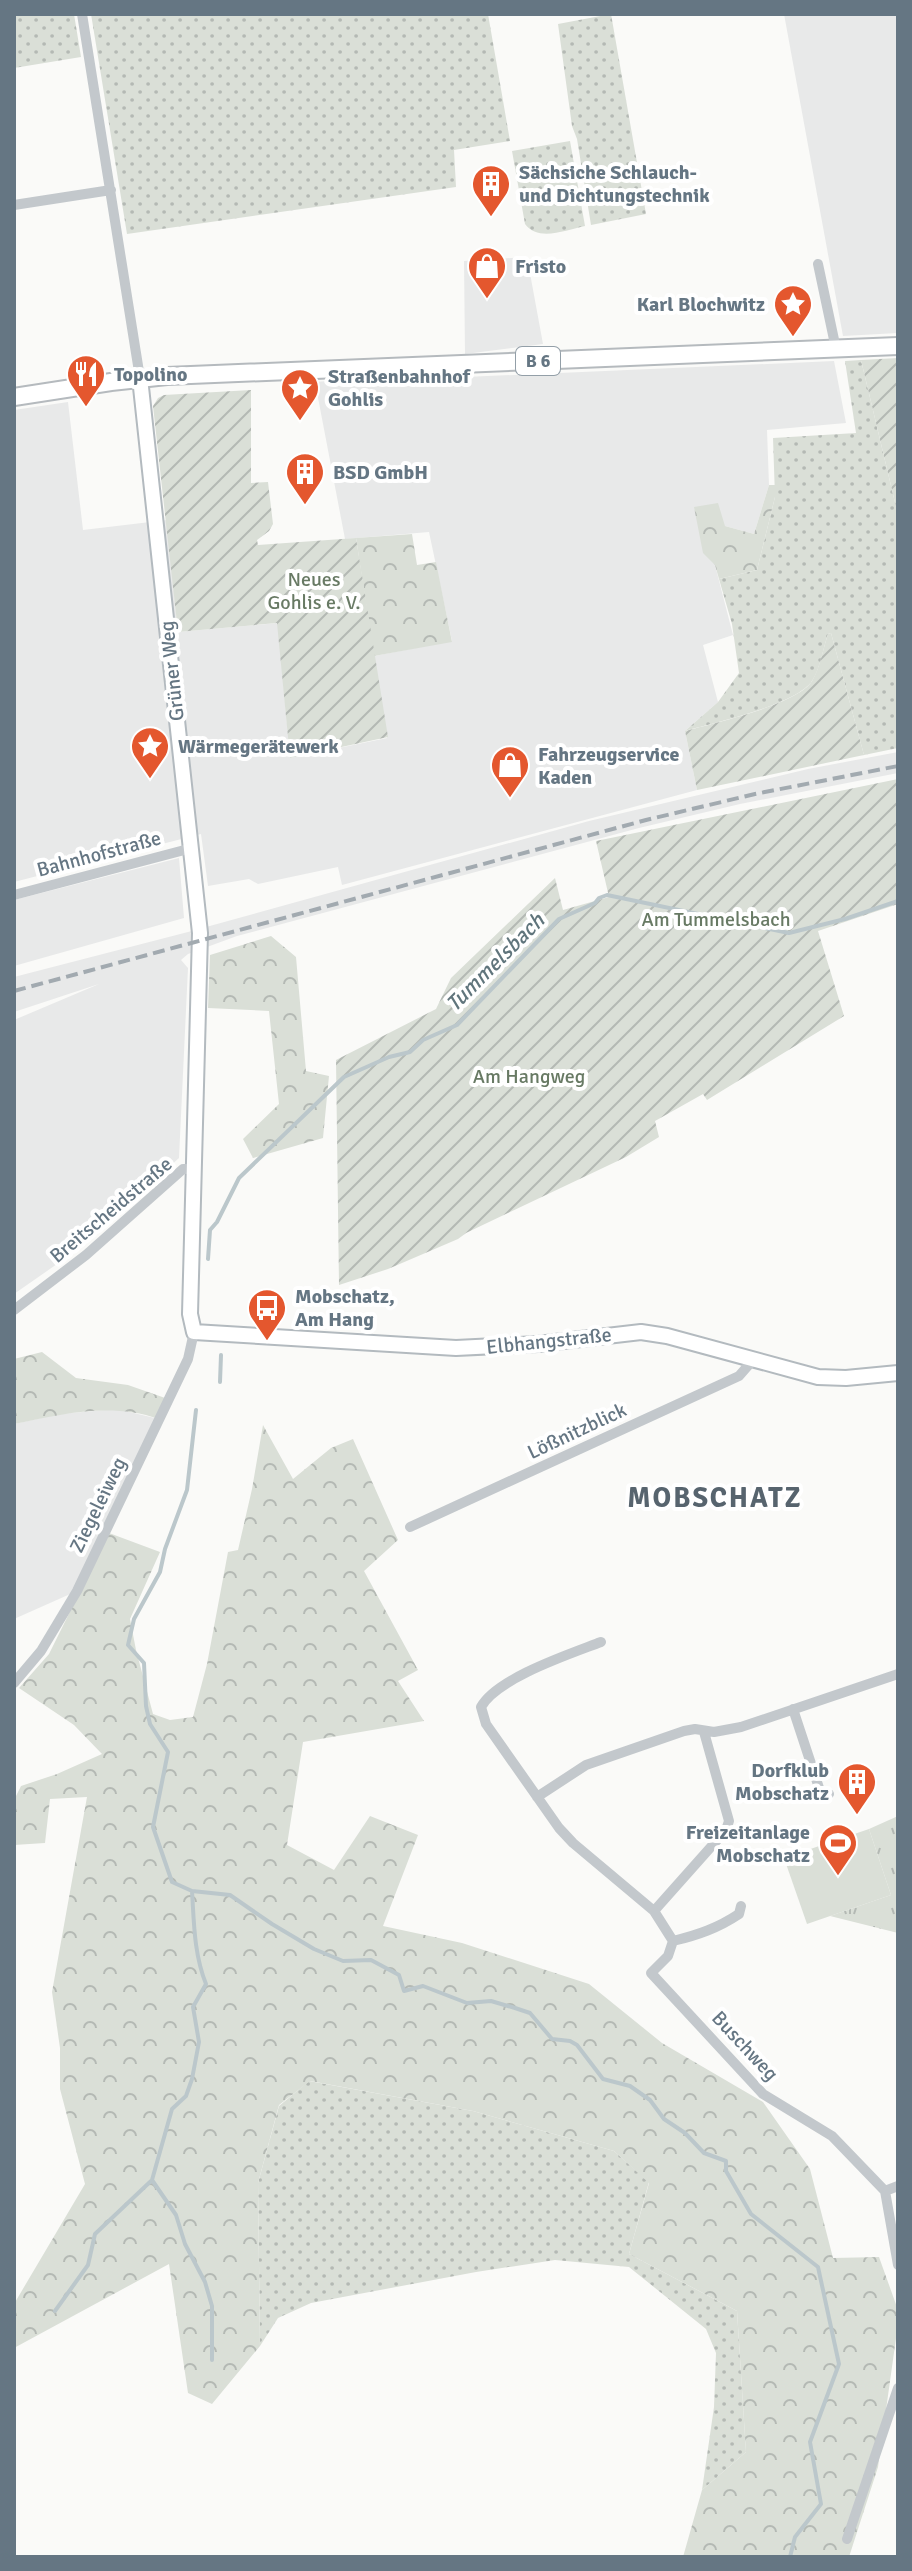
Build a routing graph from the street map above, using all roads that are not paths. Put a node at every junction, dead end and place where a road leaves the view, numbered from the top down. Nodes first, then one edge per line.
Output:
1 (82, 14) edge
2 (111, 190) junction
3 (14, 205) edge
4 (818, 264) dead end
5 (898, 346) edge
6 (836, 349) junction
7 (140, 378) junction
8 (14, 397) edge
9 (192, 848) junction
10 (14, 895) edge
11 (194, 1169) junction
12 (14, 1310) edge
13 (194, 1332) junction
14 (753, 1360) junction
15 (898, 1373) edge
16 (410, 1527) dead end
17 (601, 1642) dead end
18 (898, 1674) edge
19 (14, 1683) edge
20 (793, 1709) junction
21 (704, 1732) junction
22 (829, 1794) dead end
23 (537, 1797) junction
24 (741, 1906) dead end
25 (654, 1911) junction
26 (673, 1941) junction
27 (898, 2186) edge
28 (885, 2191) junction
29 (898, 2265) edge
30 (898, 2388) edge
31 (847, 2539) dead end

1 - 2 street, Grüner Weg
2 - 3 street
2 - 7 street, Grüner Weg
4 - 6 street
5 - 6 main road, B 6
6 - 7 main road, B 6
7 - 8 main road, B 6
7 - 9 street, Grüner Weg
9 - 10 street, Bahnhofstraße
9 - 11 street, Grüner Weg
11 - 12 street, Breitscheidstraße
11 - 13 street, Grüner Weg
13 - 14 street, Elbhangstraße
13 - 19 street, Ziegeleiweg
14 - 15 street, Elbhangstraße
14 - 16 street, Lößnitzblick
17 - 23 street
18 - 20 street
20 - 21 street
20 - 22 street
21 - 23 street
21 - 25 street
23 - 25 street
24 - 26 street
25 - 26 street
26 - 28 street, Buschweg
27 - 28 street
28 - 29 street
30 - 31 street

